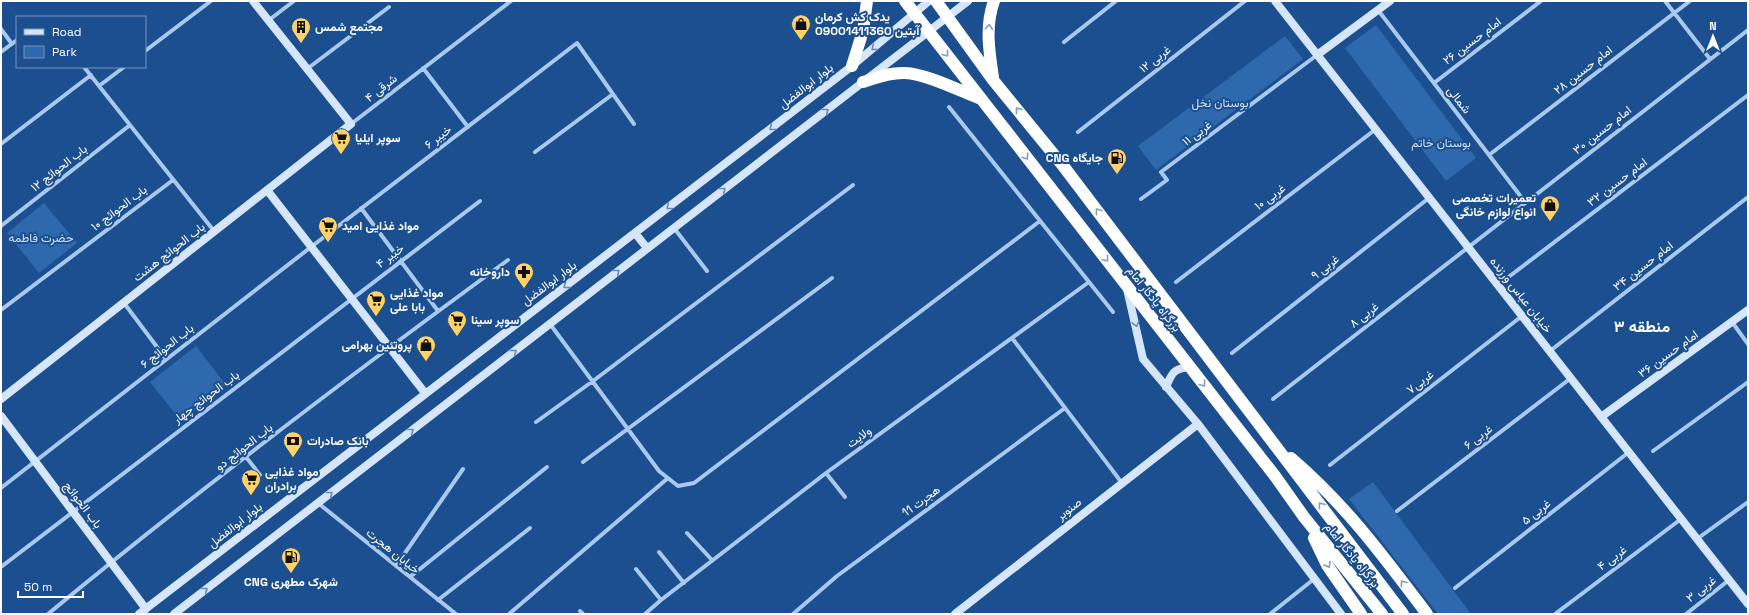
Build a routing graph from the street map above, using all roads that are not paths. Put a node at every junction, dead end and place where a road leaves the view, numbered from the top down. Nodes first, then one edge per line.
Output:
1 (211, 1) edge
2 (253, 1) edge
3 (294, 1) edge
4 (511, 1) edge
5 (867, 1) edge
6 (905, 1) edge
7 (929, 1) edge
8 (936, 1) edge
9 (968, 1) edge
10 (994, 1) edge
11 (1116, 1) edge
12 (1245, 1) edge
13 (1275, 1) edge
14 (1390, 1) edge
15 (1541, 1) edge
16 (1665, 1) edge
17 (1690, 1) edge
18 (388, 7) dead end
19 (1378, 10) junction
20 (1674, 13) junction
21 (915, 14) junction
22 (948, 17) junction
23 (268, 20) junction
24 (1, 29) edge
25 (1748, 30) edge
26 (928, 32) junction
27 (16, 41) edge
28 (1064, 42) dead end
29 (12, 44) junction
30 (146, 50) edge
31 (1, 52) edge
32 (1317, 55) junction
33 (1710, 59) junction
34 (852, 66) junction
35 (85, 68) edge
36 (123, 68) edge
37 (423, 68) junction
38 (307, 69) junction
39 (91, 75) junction
40 (993, 80) junction
41 (862, 82) junction
42 (1434, 83) junction
43 (99, 86) junction
44 (613, 94) junction
45 (1748, 96) edge
46 (983, 100) junction
47 (949, 107) dead end
48 (351, 124) junction
49 (634, 124) dead end
50 (130, 125) junction
51 (468, 127) junction
52 (1376, 129) junction
53 (1078, 132) dead end
54 (1, 144) edge
55 (535, 152) dead end
56 (1489, 155) junction
57 (173, 180) junction
58 (853, 185) dead end
59 (267, 190) junction
60 (1748, 197) edge
61 (1429, 198) junction
62 (1141, 199) dead end
63 (480, 201) dead end
64 (1525, 202) junction
65 (361, 208) junction
66 (1040, 221) junction
67 (1, 226) edge
68 (674, 228) junction
69 (214, 232) junction
70 (635, 233) junction
71 (311, 247) junction
72 (1468, 247) junction
73 (648, 248) junction
74 (508, 260) dead end
75 (400, 261) junction
76 (707, 271) dead end
77 (832, 278) dead end
78 (1089, 282) junction
79 (1176, 282) dead end
80 (1498, 285) junction
81 (1127, 286) junction
82 (351, 298) junction
83 (124, 303) junction
84 (1, 310) edge
85 (1748, 310) edge
86 (438, 311) junction
87 (1113, 312) dead end
88 (1522, 316) junction
89 (1732, 322) junction
90 (550, 324) junction
91 (1012, 338) junction
92 (1748, 344) edge
93 (389, 347) junction
94 (1550, 351) junction
95 (1232, 353) dead end
96 (166, 359) junction
97 (1189, 366) junction
98 (1571, 378) junction
99 (593, 381) junction
100 (1748, 382) edge
101 (1166, 388) junction
102 (425, 393) junction
103 (1, 399) edge
104 (1273, 399) dead end
105 (1065, 408) junction
106 (1, 416) edge
107 (1601, 417) junction
108 (536, 422) dead end
109 (1198, 424) junction
110 (628, 429) junction
111 (1273, 442) junction
112 (1653, 451) dead end
113 (1629, 452) junction
114 (246, 457) junction
115 (35, 461) junction
116 (583, 462) dead end
117 (1330, 465) dead end
118 (547, 467) dead end
119 (463, 469) dead end
120 (826, 473) junction
121 (260, 475) dead end
122 (668, 478) junction
123 (1122, 483) junction
124 (1, 488) edge
125 (845, 497) dead end
126 (1748, 502) edge
127 (318, 503) junction
128 (1397, 511) dead end
129 (72, 512) junction
130 (1304, 517) junction
131 (1681, 519) junction
132 (530, 528) dead end
133 (687, 533) dead end
134 (1697, 539) junction
135 (659, 552) dead end
136 (712, 560) junction
137 (110, 562) junction
138 (396, 566) junction
139 (1, 567) edge
140 (636, 569) dead end
141 (410, 577) junction
142 (1315, 579) junction
143 (1729, 580) junction
144 (684, 583) junction
145 (1455, 588) dead end
146 (438, 600) junction
147 (661, 600) junction
148 (1747, 602) edge
149 (142, 612) edge
150 (48, 614) edge
151 (174, 614) edge
152 (456, 614) edge
153 (509, 614) edge
154 (645, 614) edge
155 (793, 614) edge
156 (955, 614) edge
157 (1270, 614) edge
158 (1341, 614) edge
159 (1361, 614) edge
160 (1382, 614) edge
161 (1403, 614) edge
162 (1426, 614) edge
163 (1555, 614) edge
164 (1686, 614) edge

1 - 30 street
2 - 23 street
3 - 23 street
4 - 37 street, ۴ شرقی
5 - 34 highway
6 - 21 highway, بزرگراه یادگار امام
7 - 21 street, بلوار ابوالفضل
8 - 22 highway, بزرگراه یادگار امام
9 - 22 street
40 -> 10 highway
11 - 28 street
12 - 53 street, غربی ۱۲
13 - 32 street, خیابان عباس ورزنده
14 - 19 street
15 - 42 street, امام حسین ۲۶
16 - 20 street
17 - 20 street, امام حسین ۲۸
18 - 38 street
19 - 32 street
19 - 42 street, شمالی
20 - 33 street
20 - 56 street, امام حسین ۲۸
21 - 26 highway, بزرگراه یادگار امام
21 -> 34 street, بلوار ابوالفضل
22 - 26 street
22 - 40 highway, بزرگراه یادگار امام
23 - 38 street
24 - 29 street
25 - 33 street, امام حسین ۳۰
26 - 41 street
26 -> 46 highway, بزرگراه یادگار امام
27 - 29 street
29 - 31 street
32 - 52 street, خیابان عباس ورزنده
32 - 62 street, غربی ۱۱
33 - 64 street, امام حسین ۳۰
34 -> 70 street, بلوار ابوالفضل
35 - 39 street
36 - 43 street
37 - 48 street, ۴ شرقی
37 - 51 street
38 - 48 street
39 - 43 street
39 - 54 street
111 -> 40 highway, بزرگراه یادگار امام
41 - 46 highway
68 -> 41 street
42 - 56 street, شمالی
43 - 50 street
44 - 49 street
44 - 51 street, خیبر ۶
44 - 55 street
45 - 80 street, امام حسین ۳۲
46 -> 81 highway, بزرگراه یادگار امام
47 - 66 street
48 - 59 street, باب الحوائج هشت
50 - 57 street
50 - 67 street, باب الحوائج ۱۲
51 - 65 street, خیبر ۶
52 - 61 street, خیابان عباس ورزنده
52 - 79 street, غربی ۱۰
56 - 64 street, شمالی
57 - 69 street
57 - 84 street, باب الحوائج ۱۰
58 - 99 street
59 - 69 street, باب الحوائج هشت
59 - 71 street
60 - 94 street, امام حسین ۳۴
61 - 72 street, خیابان عباس ورزنده
61 - 95 street, غربی ۹
63 - 75 street, خیبر ۴
64 - 72 street, امام حسین ۳۰
65 - 71 street, خیبر ۶
65 - 75 street
66 - 78 street
66 - 122 street
68 - 73 street
68 - 76 street
69 - 83 street, باب الحوائج هشت
70 - 73 street
70 -> 102 street, بلوار ابوالفضل
71 - 82 street
71 - 96 street, باب الحوائج ۶
72 - 80 street, خیابان عباس ورزنده
72 - 104 street, غربی ۸
90 -> 73 street
74 - 86 street, باب الحوائج دو
75 - 82 street, خیبر ۴
75 - 86 street
77 - 110 street
78 - 87 street
78 - 91 street, ولایت
80 - 88 street, خیابان عباس ورزنده
81 - 97 highway, بزرگراه یادگار امام
81 -> 101 street
82 - 93 street
82 - 129 street, باب الحوائج چهار
83 - 96 street
83 - 103 street, باب الحوائج هشت
85 - 89 street, امام حسین ۳۶
86 - 93 street, باب الحوائج دو
88 - 94 street, خیابان عباس ورزنده
88 - 117 street, غربی۷
89 - 92 street
89 - 107 street, امام حسین ۳۶
90 - 99 street
127 -> 90 street
91 - 105 street
91 - 120 street, ولایت
93 - 102 street
93 - 114 street, باب الحوائج دو
94 - 98 street, خیابان عباس ورزنده
96 - 115 street, باب الحوائج ۶
97 - 101 street
97 -> 130 highway, بزرگراه یادگار امام
98 - 107 street, خیابان عباس ورزنده
98 - 128 street, غربی ۶
99 - 108 street
99 - 110 street
100 - 112 street
101 - 109 street
102 - 149 street, بلوار ابوالفضل
105 - 123 street
105 - 155 street, هجرت 11
106 - 115 street, باب الحوائج
107 - 113 street, خیابان عباس ورزنده
109 - 123 street, صنوبر
109 - 142 street
110 - 116 street
110 - 122 street
161 -> 111 highway, بزرگراه یادگار امام
162 -> 111 highway
113 - 131 street, خیابان عباس ورزنده
113 - 145 street, غربی ۵
114 - 121 street
114 - 137 street, باب الحوائج دو
115 - 124 street, باب الحوائج ۶
115 - 129 street, باب الحوائج
118 - 141 street
119 - 138 street
120 - 125 street
120 - 136 street, ولایت
122 - 153 street
123 - 156 street, صنوبر
126 - 134 street
127 - 138 street, خیابان هجرت
151 -> 127 street
129 - 137 street, باب الحوائج
129 - 139 street, باب الحوائج چهار
130 -> 159 highway
130 - 160 highway, بزرگراه یادگار امام
131 - 134 street, خیابان عباس ورزنده
131 - 163 street, غربی ۴
132 - 146 street
133 - 136 street
134 - 143 street, خیابان عباس ورزنده
135 - 144 street
136 - 144 street, ولایت
137 - 149 street, باب الحوائج
137 - 150 street, باب الحوائج دو
138 - 141 street, خیابان هجرت
140 - 147 street
141 - 146 street, خیابان هجرت
142 - 157 street
142 - 158 street
143 - 148 street, خیابان عباس ورزنده
143 - 164 street, غربی ۳
144 - 147 street, ولایت
146 - 152 street, خیابان هجرت
147 - 154 street, ولایت

